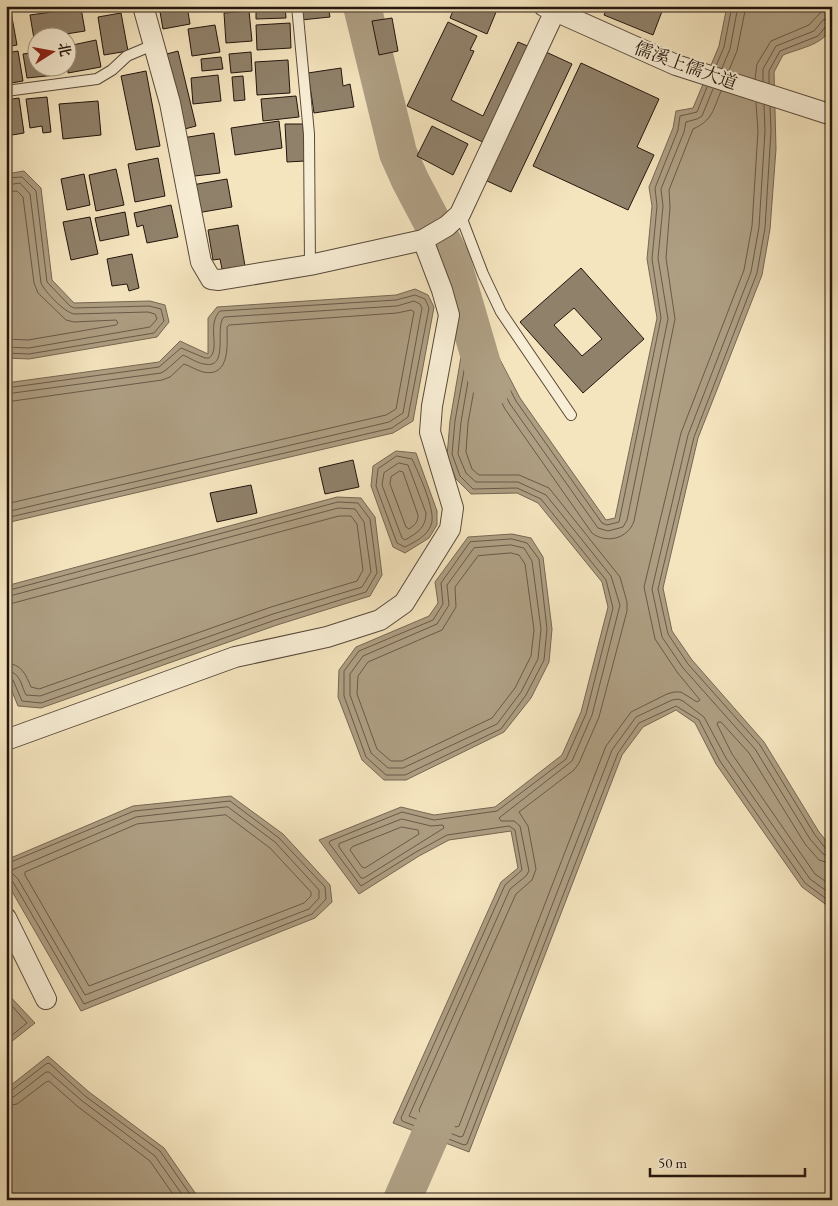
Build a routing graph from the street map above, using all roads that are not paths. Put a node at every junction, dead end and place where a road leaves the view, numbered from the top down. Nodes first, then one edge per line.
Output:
1 (143, 6) edge
2 (297, 6) edge
3 (550, 9) edge
4 (153, 45) junction
5 (6, 91) edge
6 (832, 115) edge
7 (441, 229) junction
8 (310, 265) junction
9 (571, 415) dead end
10 (6, 740) edge
11 (6, 918) edge
12 (46, 999) dead end

1 - 4 street
2 - 8 lane
3 - 6 street, 儒溪上儒大道
3 - 7 street
4 - 5 lane
4 - 8 street
7 - 8 street
7 - 9 lane
7 - 10 street
11 - 12 street

